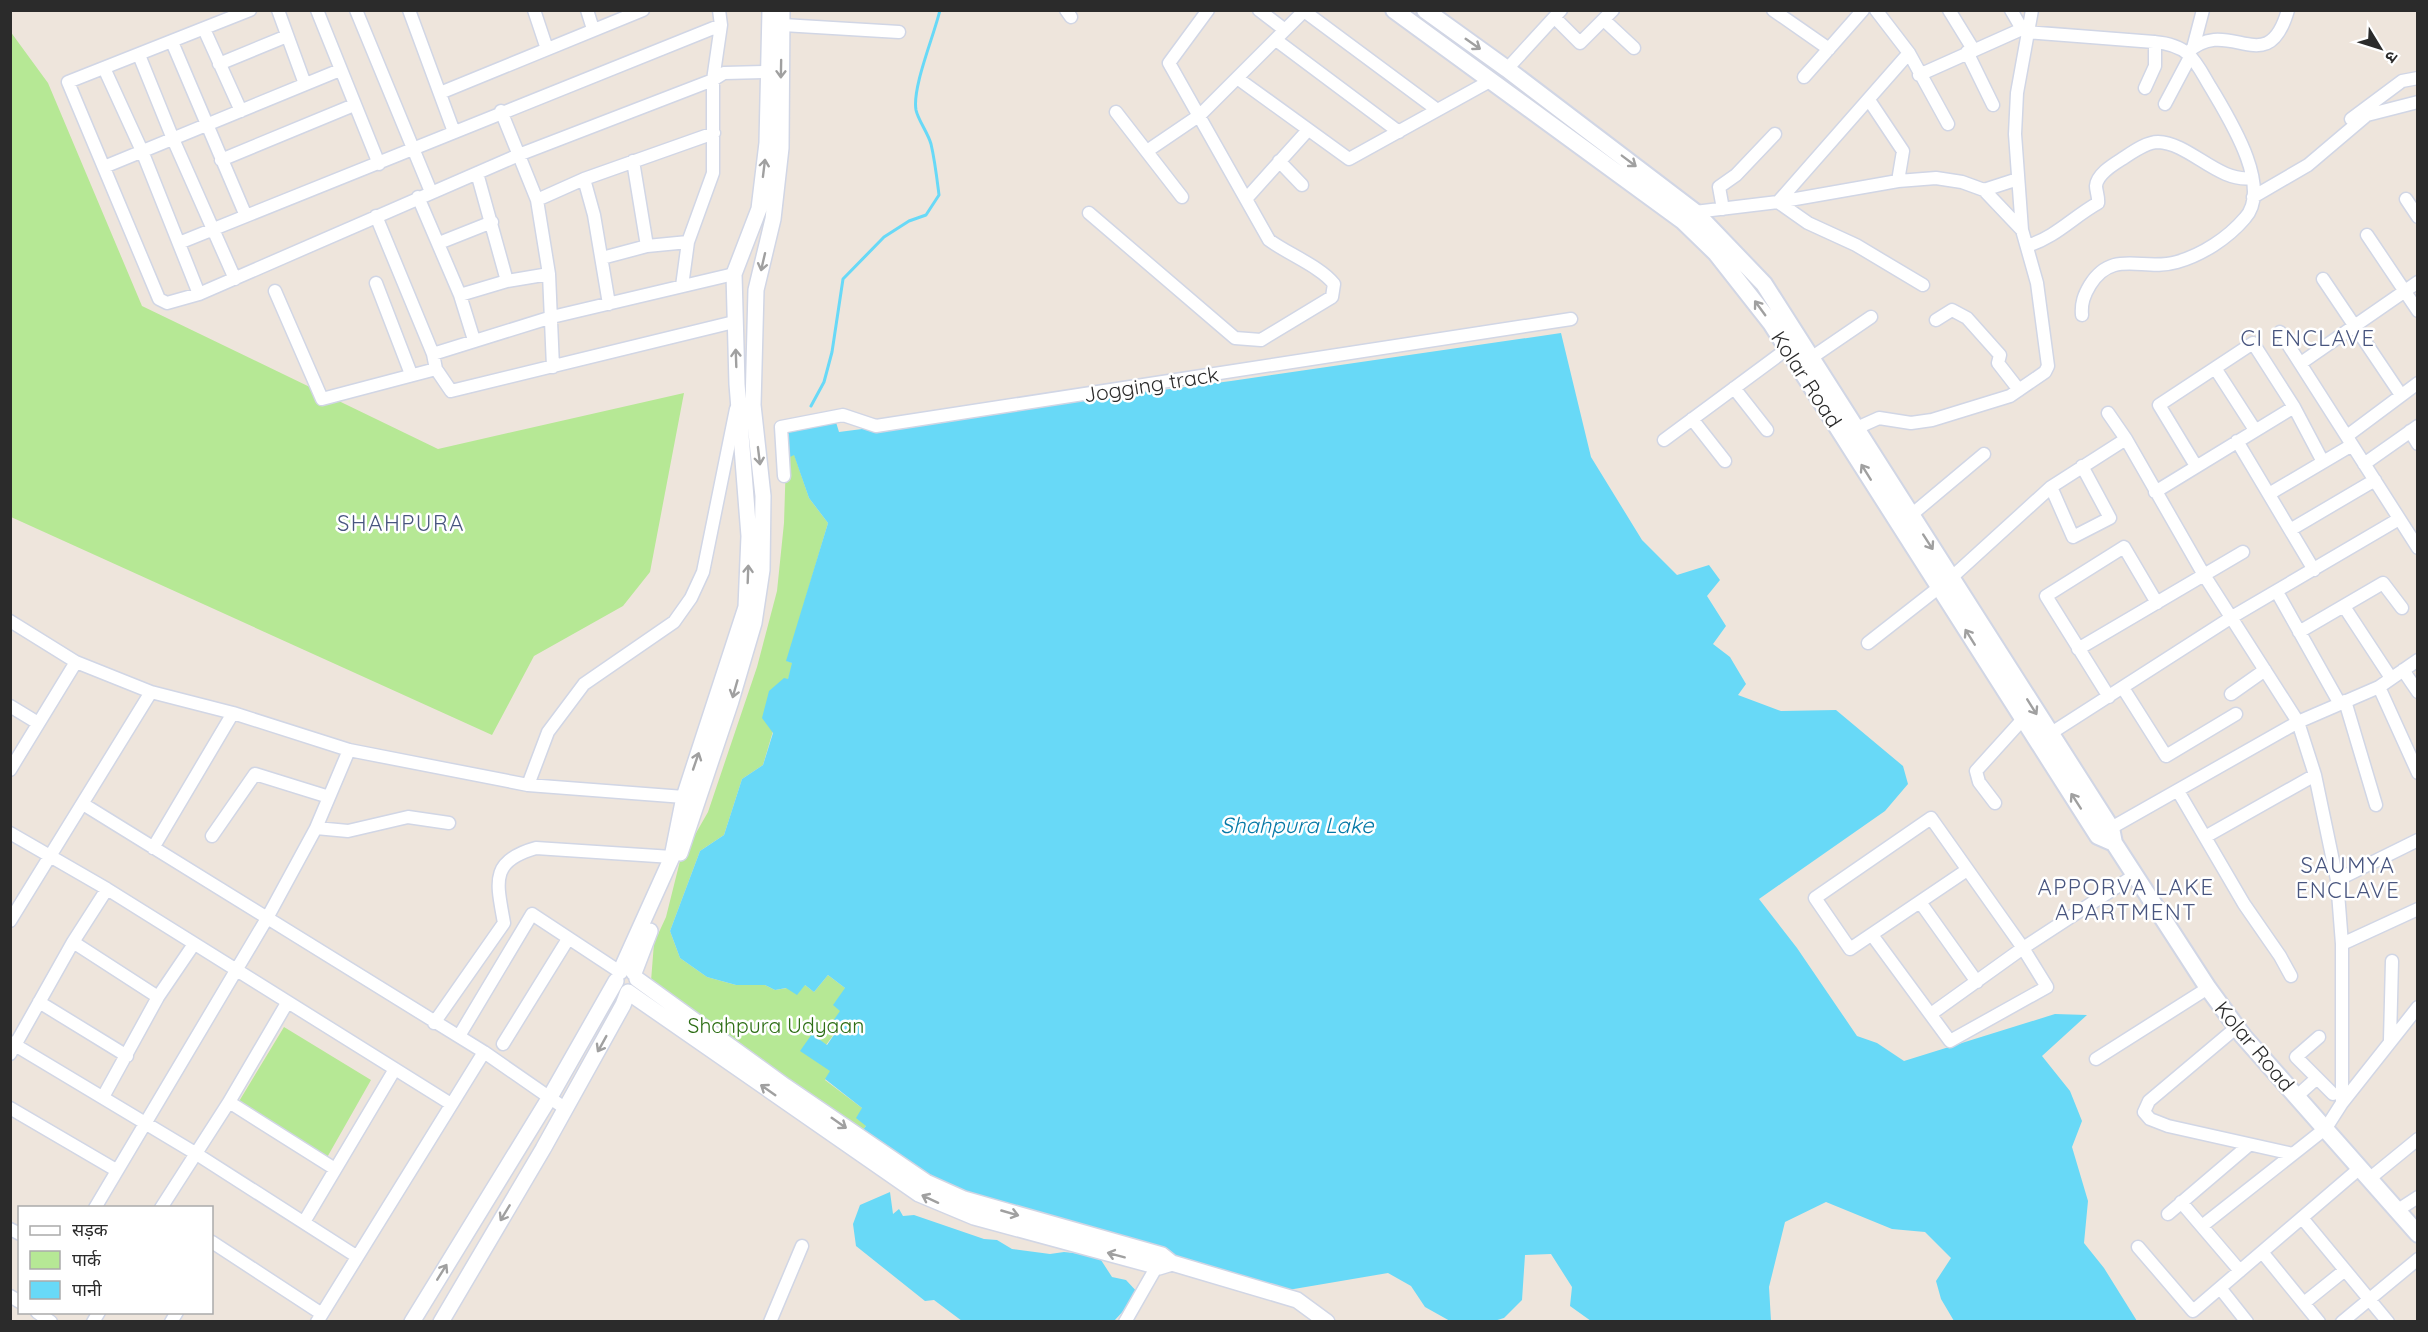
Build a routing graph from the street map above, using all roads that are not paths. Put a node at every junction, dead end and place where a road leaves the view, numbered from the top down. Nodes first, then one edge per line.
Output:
1 (250, 10) edge
2 (278, 10) edge
3 (317, 10) edge
4 (356, 10) edge
5 (409, 10) edge
6 (534, 10) edge
7 (586, 10) edge
8 (719, 10) edge
9 (770, 10) edge
10 (1208, 10) edge
11 (1259, 10) edge
12 (1394, 10) edge
13 (1425, 10) edge
14 (1614, 10) edge
15 (1773, 10) edge
16 (1863, 10) edge
17 (1876, 10) edge
18 (1948, 10) edge
19 (2011, 10) edge
20 (2032, 10) edge
21 (2203, 10) edge
22 (2288, 10) edge
23 (639, 11) edge
24 (1305, 11) edge
25 (1558, 14) edge
26 (782, 18) edge
27 (1604, 20) junction
28 (721, 24) junction
29 (204, 29) junction
30 (593, 29) junction
31 (1285, 30) junction
32 (2024, 30) junction
33 (899, 32) dead end
34 (287, 36) junction
35 (1276, 40) junction
36 (171, 42) junction
37 (2155, 42) junction
38 (1634, 48) dead end
39 (547, 49) junction
40 (1829, 49) junction
41 (1970, 51) junction
42 (1909, 53) junction
43 (2190, 53) junction
44 (139, 55) junction
45 (219, 64) junction
46 (104, 68) junction
47 (1507, 69) junction
48 (340, 70) junction
49 (769, 72) junction
50 (1919, 75) junction
51 (1804, 77) dead end
52 (1237, 78) junction
53 (2418, 78) edge
54 (713, 80) junction
55 (1490, 81) junction
56 (305, 84) junction
57 (2145, 88) dead end
58 (440, 93) junction
59 (1546, 98) junction
60 (1869, 100) junction
61 (2418, 102) edge
62 (2165, 104) dead end
63 (354, 105) junction
64 (1993, 105) dead end
65 (1436, 110) junction
66 (241, 111) junction
67 (501, 111) junction
68 (1116, 112) dead end
69 (1535, 113) junction
70 (1200, 115) junction
71 (1948, 124) dead end
72 (206, 126) junction
73 (1308, 130) junction
74 (454, 132) junction
75 (1399, 132) junction
76 (714, 133) junction
77 (1775, 134) dead end
78 (2341, 135) junction
79 (173, 139) junction
80 (414, 150) junction
81 (142, 151) junction
82 (1147, 151) junction
83 (521, 154) junction
84 (221, 160) junction
85 (633, 161) junction
86 (1280, 161) junction
87 (379, 164) junction
88 (104, 167) junction
89 (477, 173) junction
90 (2252, 177) junction
91 (584, 179) junction
92 (2018, 179) junction
93 (1898, 180) junction
94 (1302, 184) dead end
95 (1983, 190) junction
96 (431, 192) junction
97 (418, 197) junction
98 (1182, 197) dead end
99 (2253, 197) junction
100 (1246, 199) junction
101 (2406, 199) dead end
102 (537, 200) junction
103 (1778, 202) junction
104 (1723, 208) junction
105 (1695, 212) junction
106 (1089, 213) dead end
107 (246, 216) junction
108 (376, 216) junction
109 (2418, 217) edge
110 (492, 222) junction
111 (214, 229) junction
112 (2022, 230) junction
113 (2367, 236) dead end
114 (688, 242) junction
115 (178, 243) junction
116 (439, 243) junction
117 (646, 246) junction
118 (2027, 246) junction
119 (602, 258) junction
120 (549, 274) junction
121 (734, 274) junction
122 (236, 279) junction
123 (2323, 279) dead end
124 (507, 281) junction
125 (2418, 282) edge
126 (376, 283) dead end
127 (1923, 285) dead end
128 (682, 286) junction
129 (275, 291) dead end
130 (2404, 291) junction
131 (199, 294) junction
132 (460, 295) junction
133 (609, 304) junction
134 (2418, 311) edge
135 (2082, 315) dead end
136 (552, 317) junction
137 (1871, 317) dead end
138 (1571, 319) dead end
139 (1936, 320) dead end
140 (734, 322) junction
141 (2354, 326) junction
142 (2280, 332) dead end
143 (474, 340) junction
144 (1787, 349) junction
145 (433, 354) junction
146 (1810, 358) junction
147 (2301, 363) junction
148 (553, 367) junction
149 (2215, 368) junction
150 (436, 369) junction
151 (411, 374) junction
152 (2418, 382) edge
153 (1734, 388) junction
154 (2019, 390) junction
155 (2401, 395) junction
156 (745, 402) junction
157 (2294, 407) junction
158 (2108, 413) dead end
159 (1692, 419) junction
160 (2414, 429) edge
161 (1767, 430) dead end
162 (2255, 430) junction
163 (1849, 432) junction
164 (2126, 439) junction
165 (1664, 440) dead end
166 (2236, 441) junction
167 (2350, 441) junction
168 (2418, 444) edge
169 (1984, 454) dead end
170 (1725, 461) dead end
171 (2323, 462) junction
172 (2364, 464) junction
173 (2082, 466) junction
174 (2196, 466) junction
175 (784, 476) dead end
176 (2375, 480) junction
177 (2051, 487) junction
178 (2154, 492) junction
179 (2268, 494) junction
180 (1910, 516) junction
181 (2399, 519) junction
182 (2290, 530) junction
183 (2416, 543) edge
184 (2243, 552) dead end
185 (2314, 570) junction
186 (2204, 575) junction
187 (1945, 582) junction
188 (2277, 592) junction
189 (2157, 603) junction
190 (2345, 608) junction
191 (2402, 608) dead end
192 (2232, 617) junction
193 (10, 621) edge
194 (2300, 632) junction
195 (1868, 643) dead end
196 (2078, 649) junction
197 (2418, 660) edge
198 (76, 662) junction
199 (2265, 670) junction
200 (2403, 670) junction
201 (2391, 678) junction
202 (2379, 687) junction
203 (2123, 688) junction
204 (151, 692) junction
205 (2418, 692) edge
206 (2231, 694) dead end
207 (2109, 697) junction
208 (2342, 703) junction
209 (10, 706) edge
210 (233, 713) junction
211 (2236, 714) dead end
212 (2023, 720) junction
213 (2298, 722) junction
214 (38, 723) junction
215 (2043, 738) junction
216 (349, 750) junction
217 (2414, 753) edge
218 (10, 770) edge
219 (2418, 773) edge
220 (2315, 775) junction
221 (528, 785) junction
222 (2178, 791) junction
223 (329, 797) junction
224 (684, 797) junction
225 (1995, 803) dead end
226 (82, 804) junction
227 (2376, 805) dead end
228 (449, 823) dead end
229 (316, 828) junction
230 (10, 832) edge
231 (2108, 835) junction
232 (212, 836) dead end
233 (2205, 837) junction
234 (2418, 840) edge
235 (153, 848) junction
236 (49, 857) junction
237 (672, 857) junction
238 (1967, 870) junction
239 (2135, 875) junction
240 (2337, 880) junction
241 (107, 889) junction
242 (1920, 902) junction
243 (2418, 909) edge
244 (266, 920) junction
245 (10, 921) edge
246 (1872, 935) junction
247 (568, 939) junction
248 (73, 942) junction
249 (194, 944) junction
250 (2342, 944) junction
251 (2023, 948) junction
252 (2392, 961) dead end
253 (237, 970) junction
254 (627, 976) junction
255 (2291, 976) dead end
256 (1977, 982) junction
257 (2208, 988) junction
258 (628, 992) junction
259 (158, 997) junction
260 (39, 1002) junction
261 (287, 1003) junction
262 (2418, 1007) edge
263 (1930, 1014) junction
264 (434, 1023) junction
265 (2237, 1027) junction
266 (459, 1036) junction
267 (2319, 1037) dead end
268 (2390, 1040) junction
269 (503, 1044) dead end
270 (12, 1047) edge
271 (484, 1052) junction
272 (127, 1056) junction
273 (2096, 1059) dead end
274 (395, 1069) junction
275 (2317, 1078) junction
276 (104, 1096) junction
277 (2297, 1096) junction
278 (550, 1097) junction
279 (2338, 1099) junction
280 (229, 1102) junction
281 (451, 1104) junction
282 (10, 1108) edge
283 (566, 1109) junction
284 (146, 1123) junction
285 (2326, 1128) junction
286 (2418, 1139) edge
287 (2248, 1144) junction
288 (195, 1153) junction
289 (2293, 1154) junction
290 (335, 1169) junction
291 (116, 1170) junction
292 (2364, 1173) junction
293 (2418, 1197) edge
294 (2181, 1202) junction
295 (96, 1206) edge
296 (162, 1206) edge
297 (2398, 1210) junction
298 (2168, 1214) dead end
299 (2302, 1218) junction
300 (304, 1222) junction
301 (2202, 1226) junction
302 (2418, 1234) edge
303 (802, 1246) dead end
304 (2139, 1247) dead end
305 (214, 1248) edge
306 (2262, 1252) junction
307 (356, 1256) junction
308 (2418, 1259) edge
309 (1165, 1262) junction
310 (2345, 1270) junction
311 (2240, 1271) junction
312 (2220, 1288) junction
313 (2369, 1299) junction
314 (2304, 1304) junction
315 (1312, 1316) edge
316 (320, 1318) edge
317 (412, 1322) edge
318 (441, 1322) edge
319 (770, 1322) edge
320 (1125, 1322) edge
321 (1328, 1322) edge
322 (2247, 1322) edge
323 (2319, 1322) edge
324 (2342, 1322) edge
325 (2388, 1322) edge

1 - 29 street
2 - 34 street
3 - 48 street
4 - 80 street
5 - 58 street
6 - 39 street
7 - 30 street
8 - 28 street
9 - 49 street
10 - 70 street
11 - 31 street
12 - 55 main road, Kolar Road
13 -> 47 main road, Kolar Road
14 - 27 street
15 - 40 street
16 - 40 street
17 - 42 street
18 - 41 street
19 - 32 street
20 - 32 street
21 - 43 street
22 - 43 street
23 - 30 street
24 - 31 street
24 - 65 street
25 - 27 street
25 - 47 street
26 - 33 street
26 -> 156 street
27 - 38 street
28 - 54 street
28 - 67 street
29 - 36 street
29 - 45 street
30 - 39 street
31 - 35 street
32 - 37 street
32 - 41 street
32 - 92 street
34 - 45 street
34 - 56 street
35 - 52 street
35 - 75 street
36 - 44 street
36 - 72 street
37 - 43 street
37 - 57 street
39 - 58 street
40 - 51 street
41 - 50 street
41 - 64 street
42 - 50 street
42 - 60 street
43 - 62 street
43 - 90 street
44 - 46 street
44 - 79 street
45 - 66 street
46 - 81 street
46 - 88 street
47 - 59 main road, Kolar Road
48 - 56 street
48 - 63 street
49 - 54 street
121 -> 49 street
50 - 71 street
52 - 70 street
52 - 73 street
53 - 78 street
54 - 76 street
54 - 83 street
55 - 65 street
55 - 69 main road, Kolar Road
56 - 66 street
58 - 74 street
59 - 69 main road
59 -> 105 main road, Kolar Road
60 - 93 street
60 - 103 street
61 - 78 street
63 - 84 street
63 - 87 street
65 - 75 street
66 - 72 street
67 - 74 street
67 - 83 street
68 - 82 street
144 -> 69 main road, Kolar Road
70 - 82 street
70 - 100 street
72 - 79 street
72 - 84 street
73 - 75 street
73 - 86 street
74 - 80 street
76 - 85 street
76 - 114 street
77 - 104 street
78 - 99 street
79 - 81 street
79 - 111 street
80 - 87 street
80 - 96 street
81 - 88 street
81 - 115 street
82 - 98 street
83 - 89 street
83 - 102 street
84 - 107 street
85 - 91 street
85 - 117 street
86 - 94 street
86 - 100 street
87 - 107 street
88 - 131 street
89 - 96 street
89 - 110 street
90 - 99 street
90 - 118 street
91 - 102 street
91 - 119 street
92 - 95 street
92 - 112 street
93 - 95 street
93 - 103 street
95 - 112 street
96 - 97 street
97 - 108 street
97 - 116 street
99 - 135 street
100 - 106 street
101 - 109 street
102 - 120 street
103 - 104 street
103 - 127 street
104 - 105 street
105 - 146 main road, Kolar Road
107 - 111 street
108 - 122 street
108 - 145 street
110 - 116 street
110 - 124 street
111 - 115 street
111 - 122 street
112 - 118 street
113 - 130 street
114 - 117 street
114 - 128 street
115 - 131 street
116 - 132 street
117 - 119 street
118 - 154 street
119 - 133 street
120 - 124 street
120 - 136 street
121 - 128 street
121 - 140 street
122 - 131 street
123 - 141 street
124 - 132 street
125 - 130 street
126 - 151 street
128 - 133 street
129 - 151 street
130 - 134 street
130 - 141 street
132 - 143 street
133 - 136 street
136 - 143 street
136 - 148 street
137 - 146 street
138 - 175 street, Jogging track
139 - 154 street
140 - 148 street
156 -> 140 street
141 - 147 street
141 - 155 street
142 - 147 street
143 - 145 street
144 - 153 street
144 - 163 main road, Kolar Road
145 - 150 street
146 - 163 main road, Kolar Road
147 - 167 street
148 - 150 street
149 - 157 street
149 - 162 street
149 - 174 street
150 - 151 street
152 - 155 street
153 - 159 street
153 - 161 street
154 - 163 street
155 - 167 street
156 - 221 street
224 -> 156 street
156 -> 254 street
157 - 162 street
157 - 171 street
158 - 164 street
159 - 165 street
159 - 170 street
160 - 168 street
160 - 172 street
162 - 166 street
163 - 180 main road, Kolar Road
187 -> 163 main road, Kolar Road
164 - 173 street
164 - 178 street
166 - 174 street
166 - 179 street
167 - 171 street
167 - 172 street
169 - 180 street
171 - 179 street
172 - 176 street
173 - 177 street
173 - 177 street
174 - 178 street
176 - 181 street
176 - 182 street
177 - 187 street
178 - 186 street
179 - 182 street
180 -> 187 main road, Kolar Road
181 - 183 street
181 - 185 street
182 - 185 street
184 - 186 street
185 - 188 street
186 - 189 street
186 - 192 street
187 - 195 street
212 -> 187 main road, Kolar Road
187 -> 215 main road, Kolar Road
188 - 192 street
188 - 194 street
189 - 196 street
189 - 196 street
190 - 191 street
190 - 194 street
190 - 201 street
192 - 199 street
192 - 203 street
193 - 198 street
194 - 208 street
196 - 207 street
197 - 200 street
198 - 204 street
198 - 214 street
199 - 206 street
199 - 213 street
200 - 201 street
200 - 205 street
201 - 202 street
202 - 208 street
202 - 217 street
203 - 207 street
203 - 211 street
204 - 210 street
204 - 226 street
207 - 215 street
208 - 213 street
208 - 227 street
209 - 214 street
210 - 216 street
210 - 235 street
212 - 215 main road, Kolar Road
212 - 225 street
213 - 220 street
213 - 222 street
214 - 218 street
215 - 231 main road, Kolar Road
216 - 221 street
216 - 223 street
217 - 219 street
220 - 233 street
220 - 240 street
221 - 224 street
222 - 231 street
222 - 233 street
223 - 229 street
223 - 232 street
224 - 237 street
226 - 235 street
226 - 236 street
228 - 229 street
229 - 244 street
230 - 236 street
231 - 239 main road, Kolar Road
233 - 255 street
234 - 240 street
235 - 244 street
236 - 241 street
236 - 245 street
237 - 254 street
237 - 264 street
238 - 242 street
238 - 246 street
238 - 251 street
239 - 251 street
239 - 257 main road, Kolar Road
240 - 250 street
241 - 248 street
241 - 249 street
242 - 246 street
242 - 256 street
243 - 250 street
244 - 253 street
244 - 264 street
246 - 263 street
247 - 254 street
247 - 266 street
247 - 269 street
248 - 259 street
248 - 260 street
249 - 253 street
249 - 259 street
250 - 279 street
251 - 256 street
251 - 263 street
252 - 268 street
253 - 261 street
253 - 284 street
254 - 258 street
254 - 278 street
254 -> 309 street
256 - 263 street
257 - 265 main road, Kolar Road
257 - 273 street
258 -> 283 street
309 -> 258 street
259 - 272 street
260 - 270 street
260 - 272 street
261 - 274 street
261 - 280 street
262 - 268 street
264 - 266 street
265 - 277 main road, Kolar Road
265 - 287 street
266 - 271 street
267 - 275 street
268 - 279 street
270 - 276 street
271 - 278 street
271 - 281 street
272 - 276 street
274 - 281 street
274 - 290 street
275 - 277 street
275 - 279 street
276 - 284 street
277 - 285 main road, Kolar Road
278 - 283 street
317 -> 278 street
279 - 285 street
280 - 288 street
280 - 290 street
281 - 307 street
282 - 291 street
283 -> 318 street
284 - 288 street
284 - 291 street
285 - 289 street
285 - 292 main road, Kolar Road
286 - 292 street
287 - 289 street
287 - 294 street
288 - 296 street
288 - 300 street
289 - 301 street
290 - 300 street
291 - 295 street
292 - 297 main road, Kolar Road
292 - 299 street
293 - 297 street
294 - 298 street
294 - 301 street
297 - 302 main road, Kolar Road
299 - 306 street
299 - 310 street
300 - 307 street
301 - 311 street
303 - 319 street
304 - 312 street
305 - 316 street
306 - 311 street
306 - 314 street
307 - 316 street
308 - 313 street
309 - 315 street
309 - 320 street
310 - 313 street
310 - 314 street
311 - 312 street
312 - 322 street
313 - 324 street
313 - 325 street
314 - 323 street
315 - 321 street

